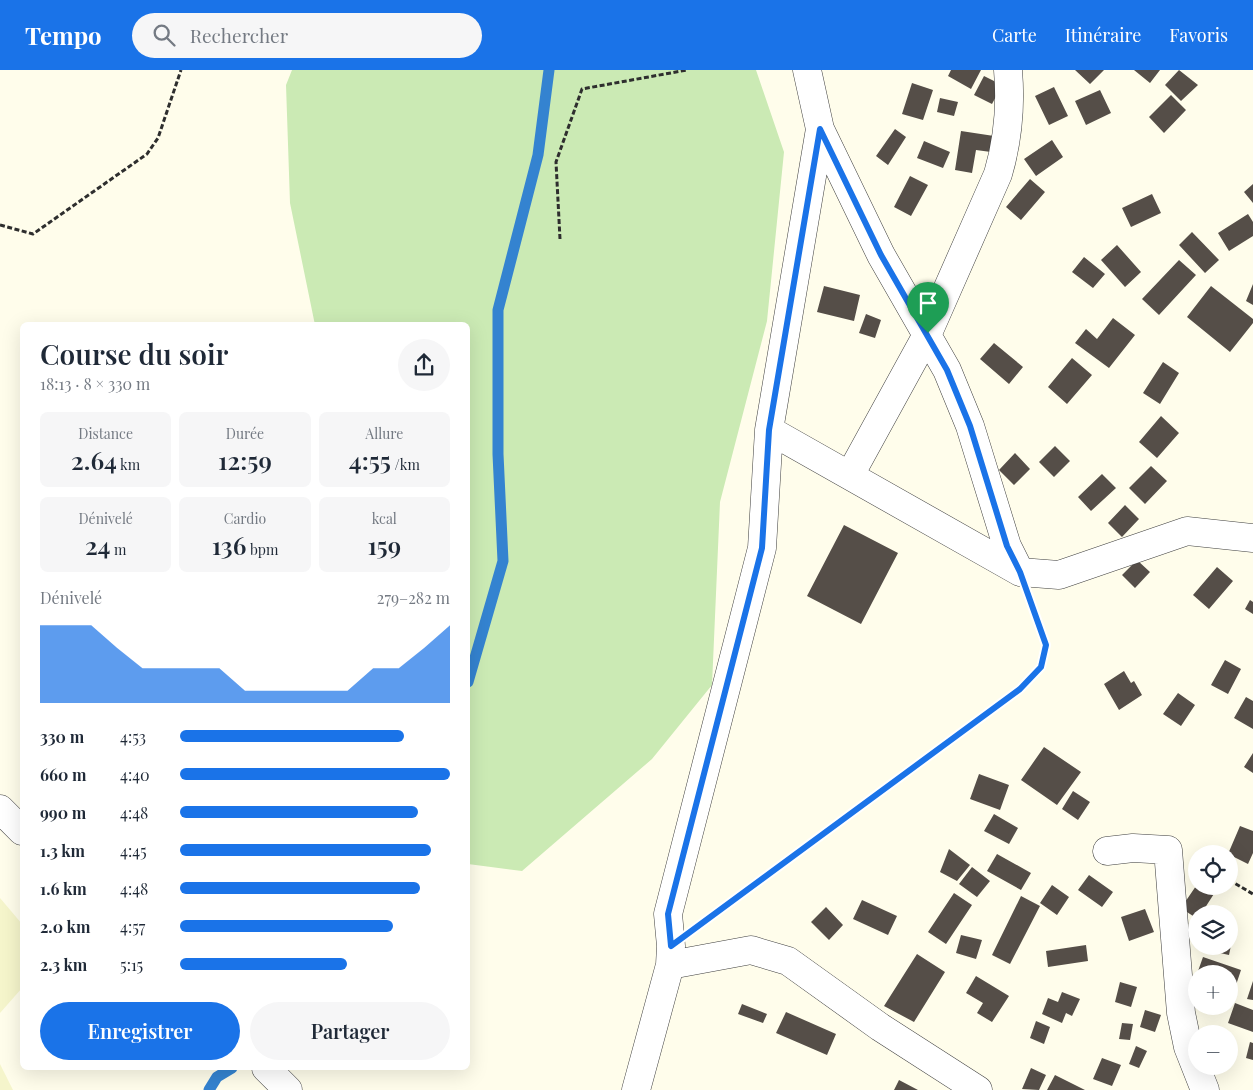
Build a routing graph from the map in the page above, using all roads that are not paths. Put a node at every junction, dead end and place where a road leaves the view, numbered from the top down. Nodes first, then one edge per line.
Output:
1 (807, 70) edge
2 (1008, 70) edge
3 (820, 129) junction
4 (928, 333) junction
5 (769, 430) junction
6 (850, 474) junction
7 (1253, 538) edge
8 (1020, 572) junction
9 (0, 809) edge
10 (20, 829) edge
11 (1107, 851) dead end
12 (671, 956) junction
13 (268, 1070) edge
14 (288, 1090) edge
15 (636, 1090) edge
16 (978, 1090) edge
17 (1205, 1090) edge

1 - 3 street
2 - 4 street
3 - 4 street
3 - 5 street
4 - 6 street
4 - 8 street
5 - 6 street
5 - 12 street
6 - 8 street
7 - 8 street
9 - 10 street
11 - 17 street
12 - 15 street
12 - 16 street
13 - 14 street

